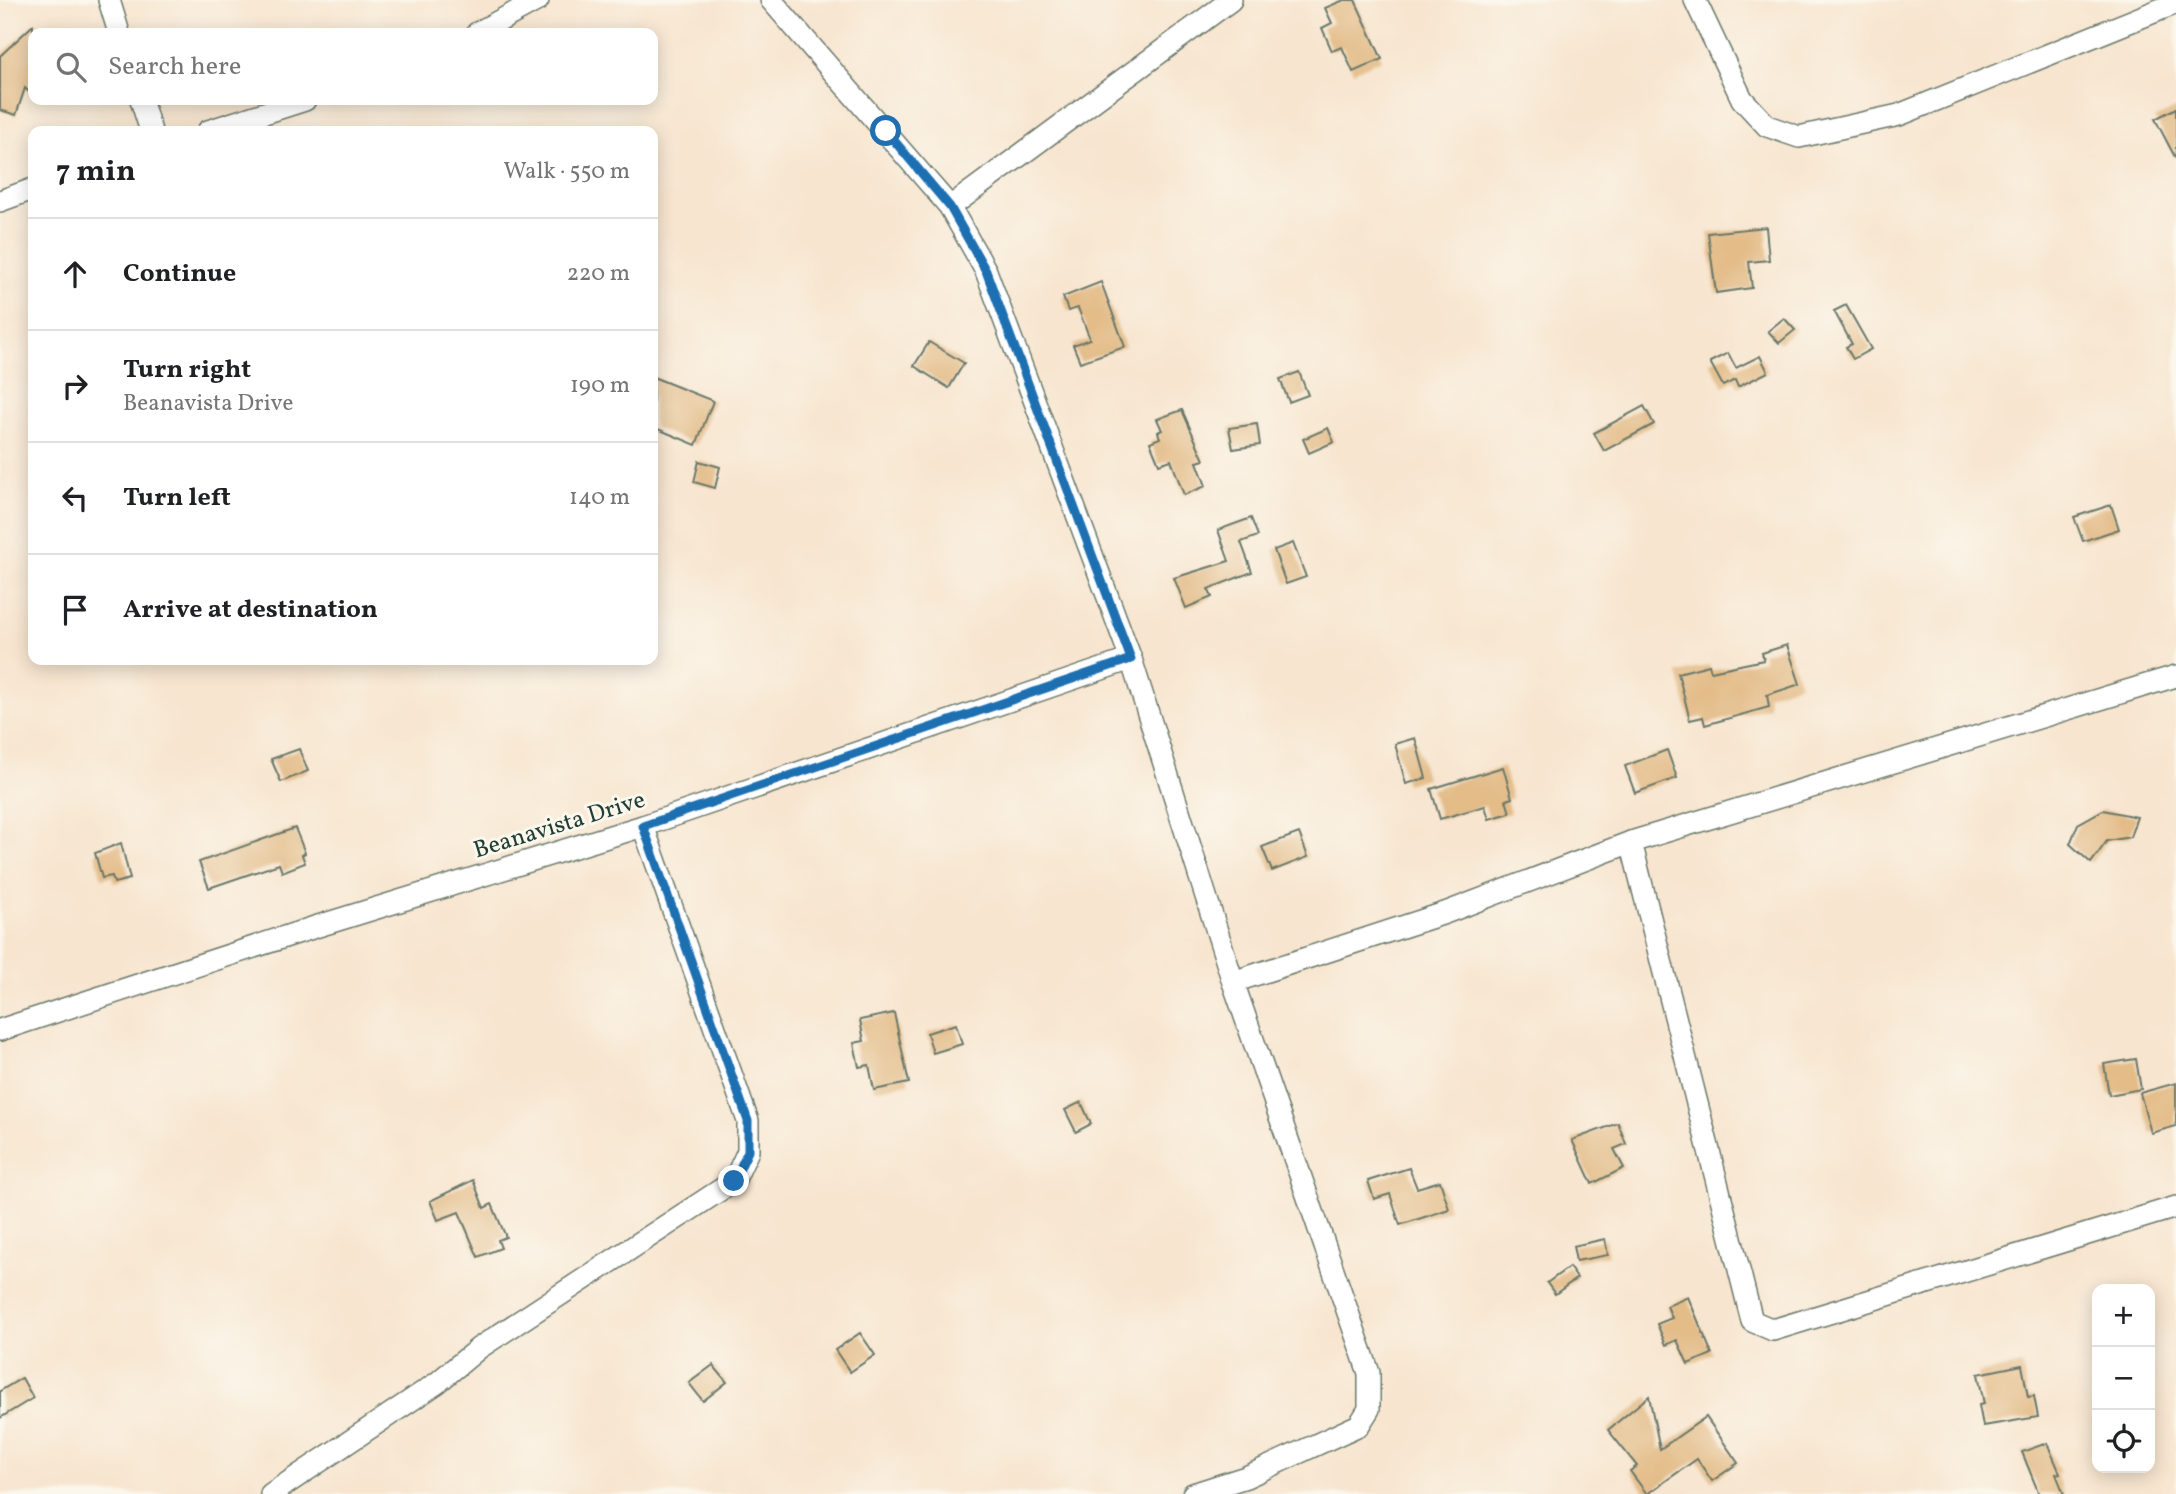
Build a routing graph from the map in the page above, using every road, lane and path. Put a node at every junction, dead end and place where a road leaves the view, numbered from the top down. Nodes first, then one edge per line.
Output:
1 (109, 0) edge
2 (538, 0) edge
3 (771, 0) edge
4 (1231, 0) edge
5 (1695, 0) edge
6 (2176, 3) edge
7 (117, 28) edge
8 (486, 28) edge
9 (143, 105) edge
10 (289, 105) edge
11 (149, 126) edge
12 (224, 126) edge
13 (28, 192) edge
14 (0, 201) edge
15 (950, 207) junction
16 (1131, 659) junction
17 (2176, 676) edge
18 (643, 826) junction
19 (1631, 842) junction
20 (1233, 982) junction
21 (0, 1030) edge
22 (2176, 1207) edge
23 (271, 1494) edge
24 (1193, 1494) edge

1 - 7 street
2 - 8 street
3 - 15 street
4 - 15 street
5 - 6 street
9 - 11 street
10 - 12 street
13 - 14 street
15 - 16 street
16 - 18 street, Beanavista Drive
16 - 20 street
17 - 19 street
18 - 21 street, Beanavista Drive
18 - 23 street
19 - 20 street
19 - 22 street
20 - 24 street

